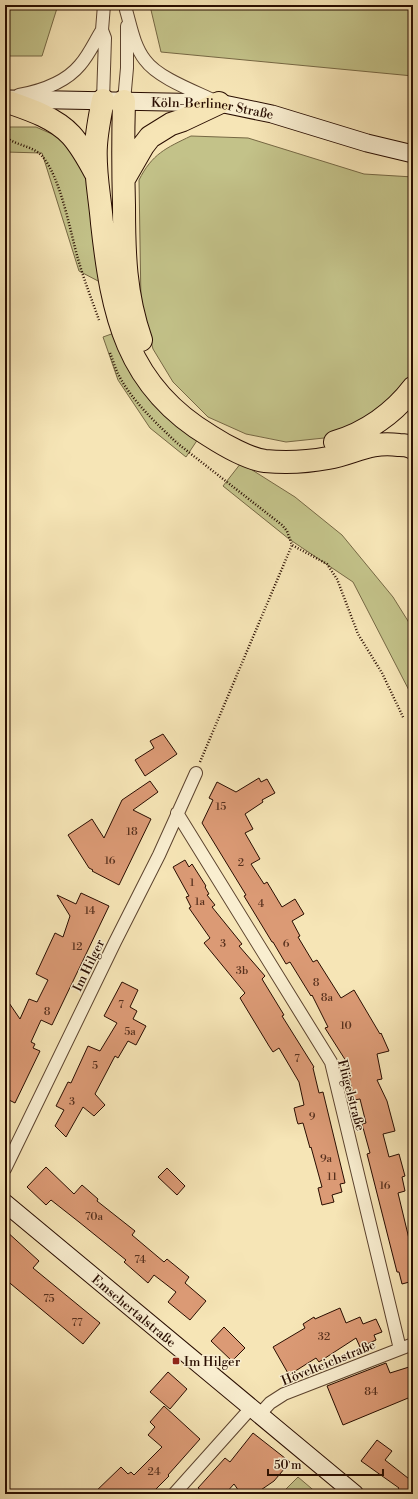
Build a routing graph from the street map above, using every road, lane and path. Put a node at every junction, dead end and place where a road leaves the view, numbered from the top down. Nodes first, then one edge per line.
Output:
1 (104, 5) edge
2 (127, 8) edge
3 (102, 30) junction
4 (5, 99) edge
5 (114, 100) junction
6 (219, 102) junction
7 (413, 154) edge
8 (97, 174) junction
9 (124, 180) junction
10 (413, 388) edge
11 (413, 448) edge
12 (404, 719) dead end
13 (196, 773) joint
14 (177, 813) junction
15 (5, 1169) edge
16 (5, 1202) edge
17 (413, 1344) edge
18 (400, 1349) junction
19 (255, 1411) junction
20 (174, 1494) edge
21 (355, 1494) edge

1 - 3 street
2 - 5 street
2 - 6 street
3 - 4 street
3 - 5 street
4 - 5 main road, Köln-Berliner Straße
4 - 8 highway
5 - 6 main road, Köln-Berliner Straße
5 - 8 highway
5 - 9 highway
6 - 7 main road, Köln-Berliner Straße
6 - 9 highway
8 - 11 highway
9 - 10 highway
12 - 13 path
13 - 14 street, Im Hilger
14 - 15 street, Im Hilger
14 - 18 street, Flügelstraße
16 - 19 main road, Emschertalstraße
17 - 18 street, Hövelteichstraße
18 - 19 street, Hövelteichstraße
19 - 20 street, Hövelteichstraße
19 - 21 main road, Emschertalstraße

